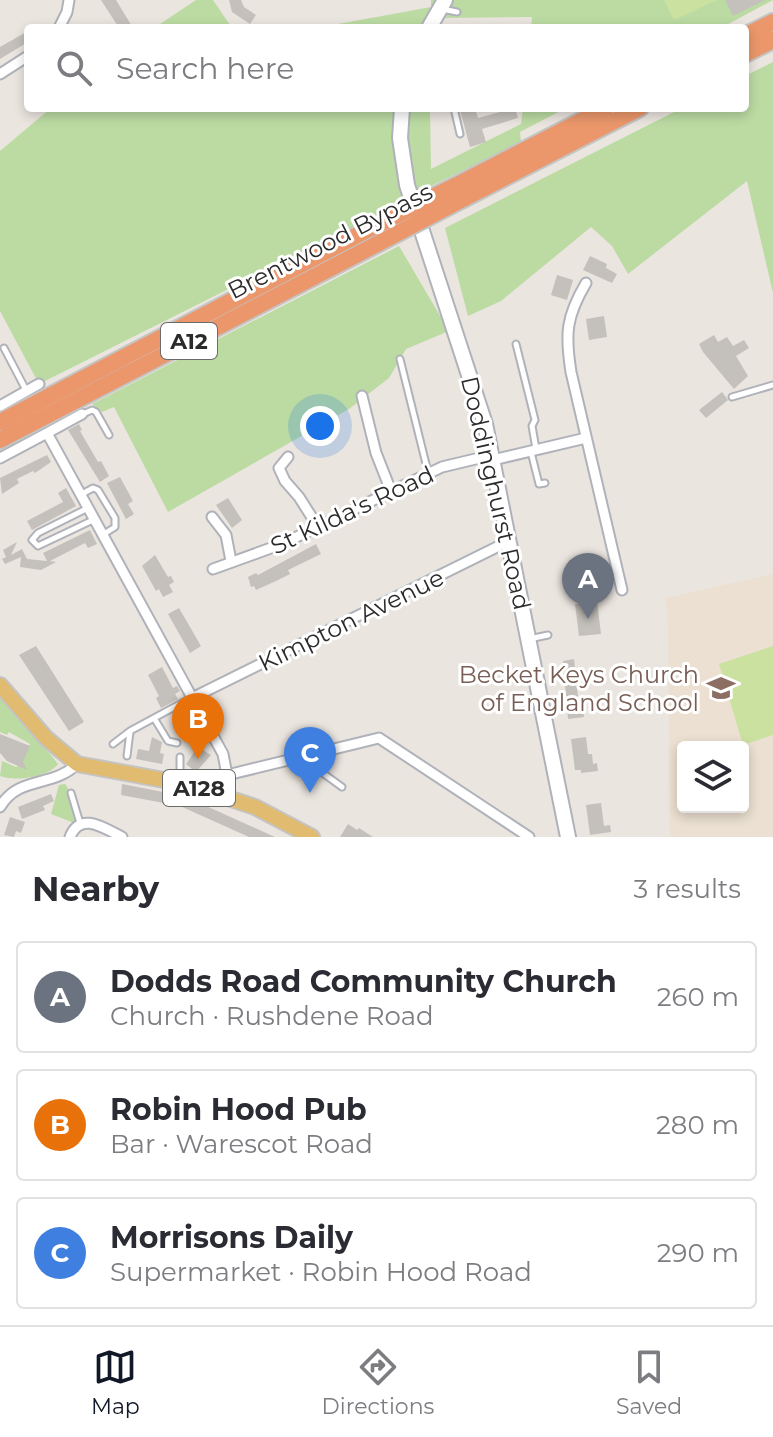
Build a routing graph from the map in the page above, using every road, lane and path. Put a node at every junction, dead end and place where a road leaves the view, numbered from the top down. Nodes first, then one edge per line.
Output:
1 (69, 0) edge
2 (443, 4) edge
3 (457, 12) dead end
4 (773, 22) edge
5 (61, 24) edge
6 (431, 24) edge
7 (749, 34) edge
8 (773, 40) edge
9 (749, 52) edge
10 (24, 59) edge
11 (0, 74) edge
12 (402, 112) edge
13 (455, 112) edge
14 (599, 112) edge
15 (631, 112) edge
16 (460, 134) dead end
17 (459, 192) junction
18 (375, 236) junction
19 (586, 283) dead end
20 (516, 344) dead end
21 (4, 348) dead end
22 (400, 359) dead end
23 (39, 384) dead end
24 (773, 385) edge
25 (27, 391) junction
26 (362, 396) dead end
27 (732, 397) dead end
28 (0, 406) edge
29 (82, 414) joint
30 (0, 422) edge
31 (47, 433) junction
32 (109, 435) dead end
33 (586, 438) junction
34 (0, 440) edge
35 (534, 450) junction
36 (288, 457) dead end
37 (492, 457) junction
38 (0, 458) edge
39 (429, 473) junction
40 (545, 483) dead end
41 (391, 491) junction
42 (82, 494) junction
43 (89, 508) junction
44 (212, 517) dead end
45 (95, 519) junction
46 (318, 527) junction
47 (104, 534) junction
48 (509, 541) junction
49 (231, 561) junction
50 (213, 569) dead end
51 (622, 590) dead end
52 (548, 635) dead end
53 (528, 639) junction
54 (0, 685) edge
55 (192, 698) junction
56 (154, 718) junction
57 (130, 731) junction
58 (177, 743) dead end
59 (113, 744) dead end
60 (127, 756) dead end
61 (180, 757) dead end
62 (302, 758) junction
63 (77, 764) junction
64 (227, 775) junction
65 (180, 783) junction
66 (0, 785) edge
67 (342, 787) dead end
68 (9, 793) junction
69 (71, 793) dead end
70 (222, 796) junction
71 (0, 807) edge
72 (80, 823) junction
73 (119, 836) edge
74 (70, 837) edge
75 (312, 837) edge
76 (529, 837) edge
77 (568, 837) edge

1 - 5 street
2 - 3 lane
2 - 6 street
4 - 7 highway
8 - 9 highway
10 - 11 street
12 - 37 street, Doddinghurst Road
13 - 16 lane
14 - 17 highway, Brentwood Bypass / A12
15 - 17 highway, Brentwood Bypass / A12
17 - 18 highway, Brentwood Bypass / A12, bridge
18 - 30 highway, Brentwood Bypass / A12
18 - 34 highway, Brentwood Bypass / A12
19 - 33 street
20 - 35 lane
21 - 25 lane
22 - 39 lane
23 - 25 street
24 - 27 lane
25 - 28 street
26 - 41 street
29 - 31 street
29 - 32 lane
31 - 38 street
31 - 42 street
33 - 35 street, St Kilda's Road
33 - 51 street
35 - 37 street, St Kilda's Road
35 - 40 lane
36 - 46 street
37 - 39 street, St Kilda's Road
37 - 48 street, Doddinghurst Road
39 - 41 street, St Kilda's Road
41 - 46 street, St Kilda's Road
42 - 43 street
42 - 47 lane
43 - 45 street
43 - 45 lane
44 - 49 street
45 - 47 street
46 - 49 street, St Kilda's Road
47 - 55 street
48 - 53 street, Doddinghurst Road
48 - 55 street, Kimpton Avenue
49 - 50 street, St Kilda's Road
52 - 53 lane
53 - 77 street, Doddinghurst Road
54 - 63 main road, A128
55 - 56 lane
55 - 64 street
56 - 57 lane
56 - 58 lane
57 - 59 lane
57 - 60 lane
61 - 65 lane
62 - 64 street
62 - 67 lane
62 - 76 street
63 - 65 main road, A128
63 - 68 street
64 - 70 street
65 - 70 main road, A128
66 - 68 street
68 - 71 street
69 - 72 lane
70 - 75 main road, A128
72 - 73 street
72 - 74 street

